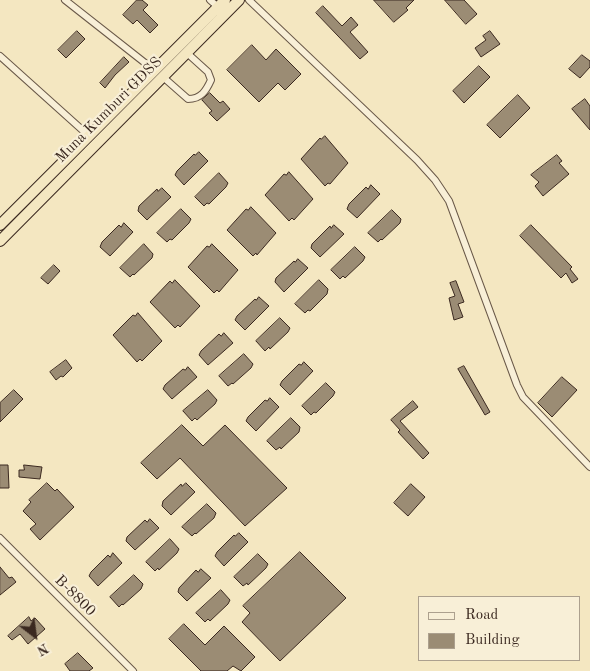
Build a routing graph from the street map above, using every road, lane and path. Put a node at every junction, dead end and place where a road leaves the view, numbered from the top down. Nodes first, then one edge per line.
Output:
1 (65, 0) edge
2 (240, 0) edge
3 (249, 0) edge
4 (217, 2) edge
5 (187, 53) junction
6 (0, 56) edge
7 (154, 70) junction
8 (163, 77) junction
9 (89, 136) junction
10 (0, 226) edge
11 (0, 240) edge
12 (590, 467) edge
13 (0, 538) edge
14 (133, 671) edge

1 - 7 street
2 - 5 highway, Muna Kumburi GDSS
3 - 12 street
4 - 7 highway, Muna Kumburi GDSS
5 - 8 highway, Muna Kumburi GDSS
5 - 8 street
6 - 9 street
7 - 9 highway, Muna Kumburi GDSS
8 - 11 highway, Muna Kumburi GDSS
9 - 10 highway, Muna Kumburi GDSS
13 - 14 street, B-8800

